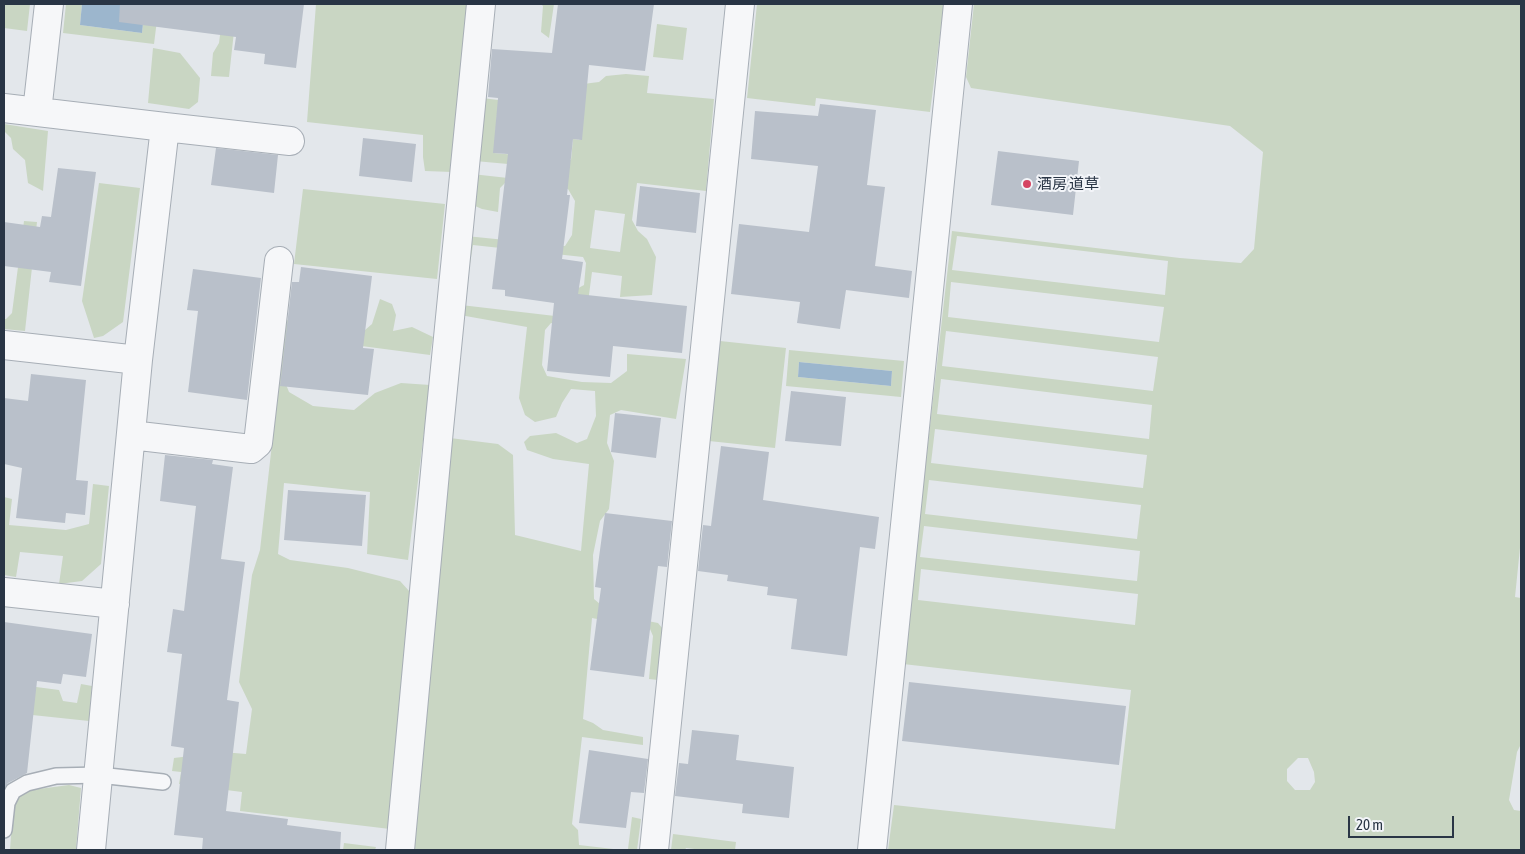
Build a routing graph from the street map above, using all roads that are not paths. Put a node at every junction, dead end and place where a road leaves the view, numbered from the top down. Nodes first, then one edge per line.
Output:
1 (49, 4) edge
2 (482, 4) edge
3 (740, 4) edge
4 (958, 4) edge
5 (4, 108) edge
6 (37, 112) junction
7 (165, 127) junction
8 (290, 141) dead end
9 (279, 260) dead end
10 (4, 345) edge
11 (138, 360) junction
12 (131, 435) junction
13 (4, 592) edge
14 (115, 604) junction
15 (99, 775) junction
16 (163, 782) dead end
17 (4, 830) edge
18 (92, 850) edge
19 (400, 850) edge
20 (654, 850) edge
21 (872, 850) edge

1 - 6 street
2 - 19 street
3 - 20 street
4 - 21 street
5 - 6 street
6 - 7 street
7 - 8 street
7 - 11 street
9 - 12 street
10 - 11 street
11 - 12 street
12 - 14 street
13 - 14 street
14 - 15 street
15 - 16 lane
15 - 17 lane
15 - 18 street

